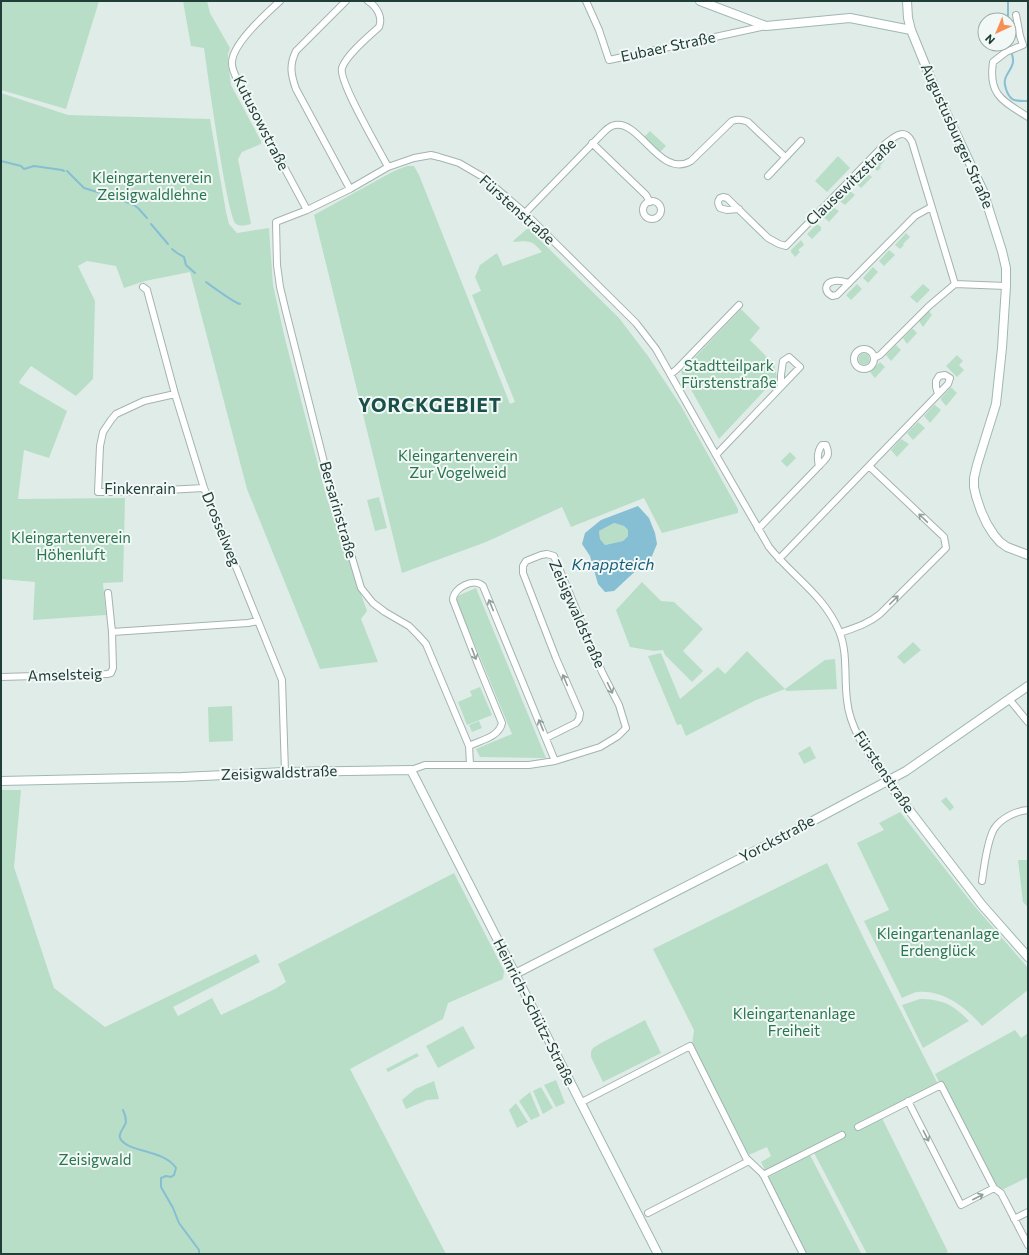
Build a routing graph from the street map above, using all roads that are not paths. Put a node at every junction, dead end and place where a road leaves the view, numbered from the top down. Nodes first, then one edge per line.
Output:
1 (280, 1) edge
2 (346, 1) edge
3 (368, 1) edge
4 (586, 1) edge
5 (700, 1) edge
6 (907, 1) edge
7 (1017, 20) edge
8 (766, 26) junction
9 (911, 30) junction
10 (1026, 46) edge
11 (1028, 117) edge
12 (801, 141) dead end
13 (592, 143) junction
14 (785, 157) junction
15 (388, 167) junction
16 (768, 176) dead end
17 (350, 189) junction
18 (650, 202) dead end
19 (932, 207) junction
20 (739, 209) dead end
21 (307, 210) junction
22 (525, 213) junction
23 (276, 222) joint
24 (849, 283) dead end
25 (955, 284) junction
26 (1006, 286) junction
27 (143, 287) dead end
28 (739, 305) dead end
29 (874, 358) dead end
30 (670, 374) junction
31 (782, 386) dead end
32 (175, 394) junction
33 (938, 394) dead end
34 (716, 456) junction
35 (819, 466) dead end
36 (869, 466) junction
37 (204, 488) junction
38 (758, 529) junction
39 (1028, 555) edge
40 (779, 559) junction
41 (108, 593) dead end
42 (258, 621) junction
43 (112, 632) junction
44 (840, 632) junction
45 (1, 677) edge
46 (1028, 686) edge
47 (1009, 700) junction
48 (1028, 722) edge
49 (546, 738) junction
50 (469, 746) junction
51 (555, 761) junction
52 (470, 764) junction
53 (411, 770) junction
54 (285, 772) junction
55 (1, 781) edge
56 (888, 781) junction
57 (1028, 810) edge
58 (982, 881) dead end
59 (1028, 957) edge
60 (515, 974) junction
61 (908, 1101) junction
62 (580, 1103) junction
63 (858, 1127) dead end
64 (842, 1135) dead end
65 (749, 1161) junction
66 (763, 1175) junction
67 (994, 1188) junction
68 (1028, 1212) edge
69 (648, 1213) dead end
70 (1014, 1219) junction
71 (1028, 1245) edge
72 (658, 1254) edge
73 (803, 1254) edge

1 - 21 street, Kutusowstraße
2 - 17 street
3 - 15 street
4 - 8 street, Eubaer Straße
5 - 8 main road, Eubaer Straße
6 - 9 main road, Augustusburger Straße
7 - 10 street
8 - 9 main road, Eubaer Straße
9 - 26 main road, Augustusburger Straße
10 - 11 street
12 - 14 street
13 - 14 street
13 - 18 street
13 - 22 street
14 - 16 street
15 - 17 street, Fürstenstraße
15 - 22 street, Fürstenstraße
17 - 21 street, Fürstenstraße
19 - 20 street, Clausewitzstraße
19 - 24 street
19 - 25 street, Clausewitzstraße
21 - 23 street, Fürstenstraße
22 - 30 street, Fürstenstraße
23 - 50 street, Bersarinstraße
25 - 26 street
25 - 29 street
26 - 39 main road, Augustusburger Straße
27 - 32 street, Drosselweg
28 - 30 street
30 - 34 street, Fürstenstraße
31 - 34 street
32 - 37 street, Drosselweg
32 - 37 street, Finkenrain
33 - 36 street
34 - 38 street, Fürstenstraße
35 - 38 street
36 - 40 street
44 -> 36 street
37 - 42 street, Drosselweg
38 - 40 street, Fürstenstraße
40 - 44 street, Fürstenstraße
41 - 43 street, Amselsteig
42 - 43 street
42 - 54 street, Drosselweg
43 - 45 street, Amselsteig
44 - 56 street, Fürstenstraße
46 - 47 main road, Yorckstraße
47 - 48 street
47 - 56 main road, Yorckstraße
49 -> 50 street
49 - 51 street
49 -> 51 street, Zeisigwaldstraße
50 - 52 street, Bersarinstraße
51 - 52 street, Zeisigwaldstraße
52 - 53 street, Zeisigwaldstraße
53 - 54 main road, Zeisigwaldstraße
53 - 60 main road, Heinrich-Schütz-Straße
54 - 55 main road, Zeisigwaldstraße
56 - 59 main road, Fürstenstraße
56 - 60 main road, Yorckstraße
57 - 58 street
60 - 62 main road, Heinrich-Schütz-Straße
61 - 63 street
61 - 67 street
61 -> 67 street
62 - 65 street
62 - 72 main road, Heinrich-Schütz-Straße
64 - 66 street
65 - 66 street
65 - 69 street
66 - 73 street
67 - 70 street
68 - 70 street
70 - 71 street

